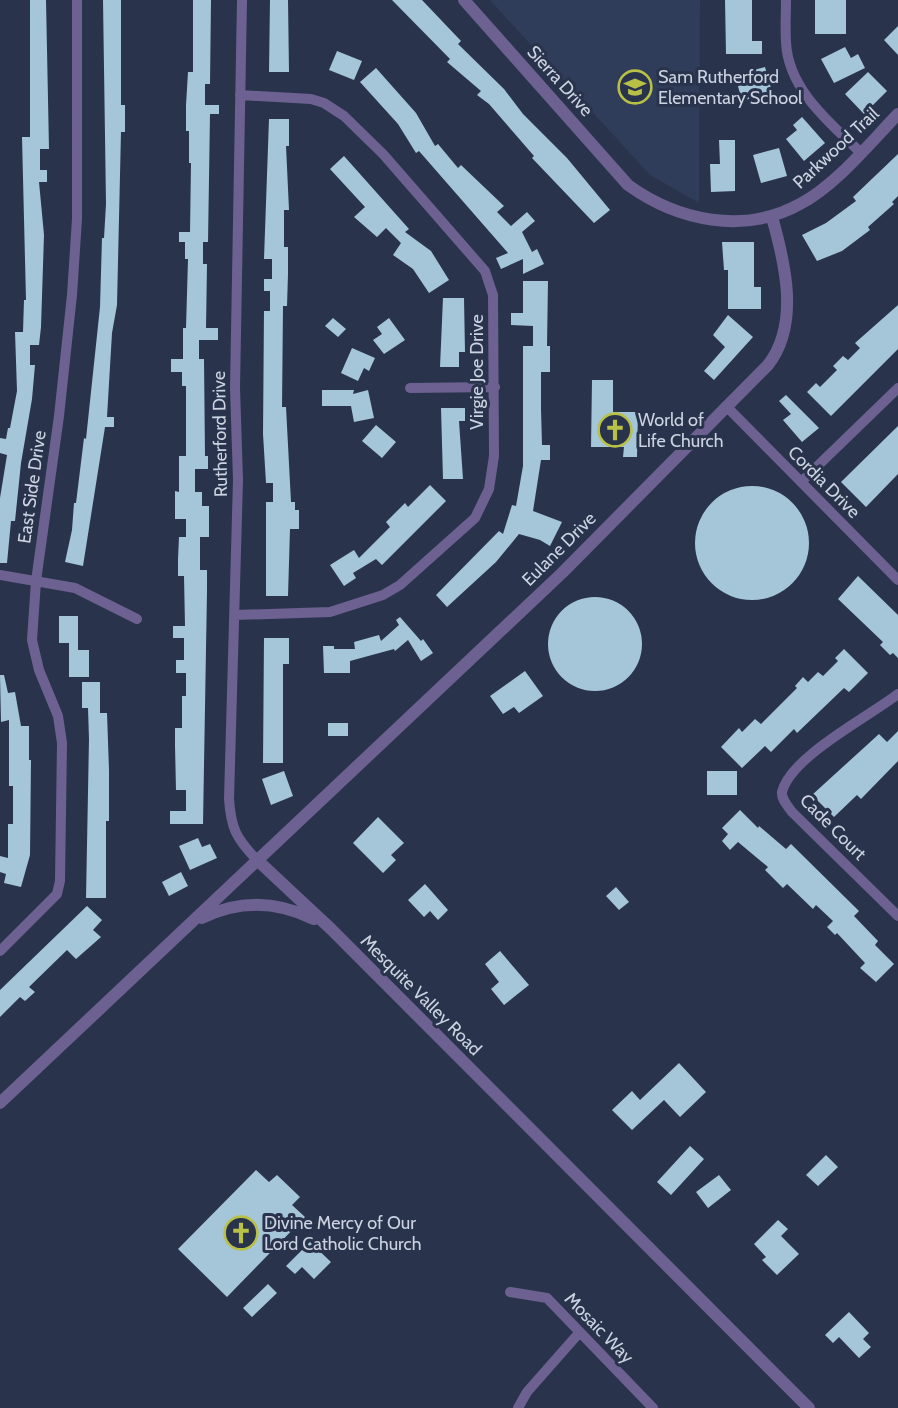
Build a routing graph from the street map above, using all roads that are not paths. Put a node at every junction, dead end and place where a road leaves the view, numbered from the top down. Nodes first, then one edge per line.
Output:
1 (77, 0) edge
2 (242, 0) edge
3 (464, 0) edge
4 (786, 0) edge
5 (240, 95) junction
6 (898, 114) edge
7 (860, 152) junction
8 (628, 185) joint
9 (772, 217) junction
10 (495, 387) junction
11 (410, 388) dead end
12 (898, 388) edge
13 (726, 406) junction
14 (801, 482) junction
15 (0, 575) edge
16 (898, 580) edge
17 (36, 581) junction
18 (235, 615) junction
19 (137, 619) dead end
20 (898, 694) edge
21 (256, 859) junction
22 (898, 916) edge
23 (190, 923) junction
24 (327, 925) junction
25 (0, 951) edge
26 (0, 1103) edge
27 (510, 1292) dead end
28 (579, 1333) junction
29 (518, 1408) edge
30 (653, 1408) edge
31 (809, 1408) edge

1 - 17 street, East Side Drive
2 - 5 street, Rutherford Drive
3 - 8 street, Sierra Drive
4 - 7 street
5 - 10 street, Virgie Joe Drive
5 - 18 street, Rutherford Drive
6 - 7 street, Parkwood Trail
7 - 9 street, Parkwood Trail
8 - 9 street, Parkwood Trail
9 - 13 street, Eulane Drive
10 - 11 street
10 - 18 street, Virgie Joe Drive
12 - 14 street
13 - 14 street, Cordia Drive
13 - 21 street, Eulane Drive
14 - 16 street, Cordia Drive
15 - 17 street
17 - 19 street
17 - 25 street, East Side Drive
18 - 21 street, Rutherford Drive
20 - 22 street, Cade Court
21 - 23 street
21 - 24 street, Mesquite Valley Road
23 - 24 street
23 - 26 street
24 - 31 street, Mesquite Valley Road
27 - 28 street, Mosaic Way
28 - 29 street
28 - 30 street, Mosaic Way

